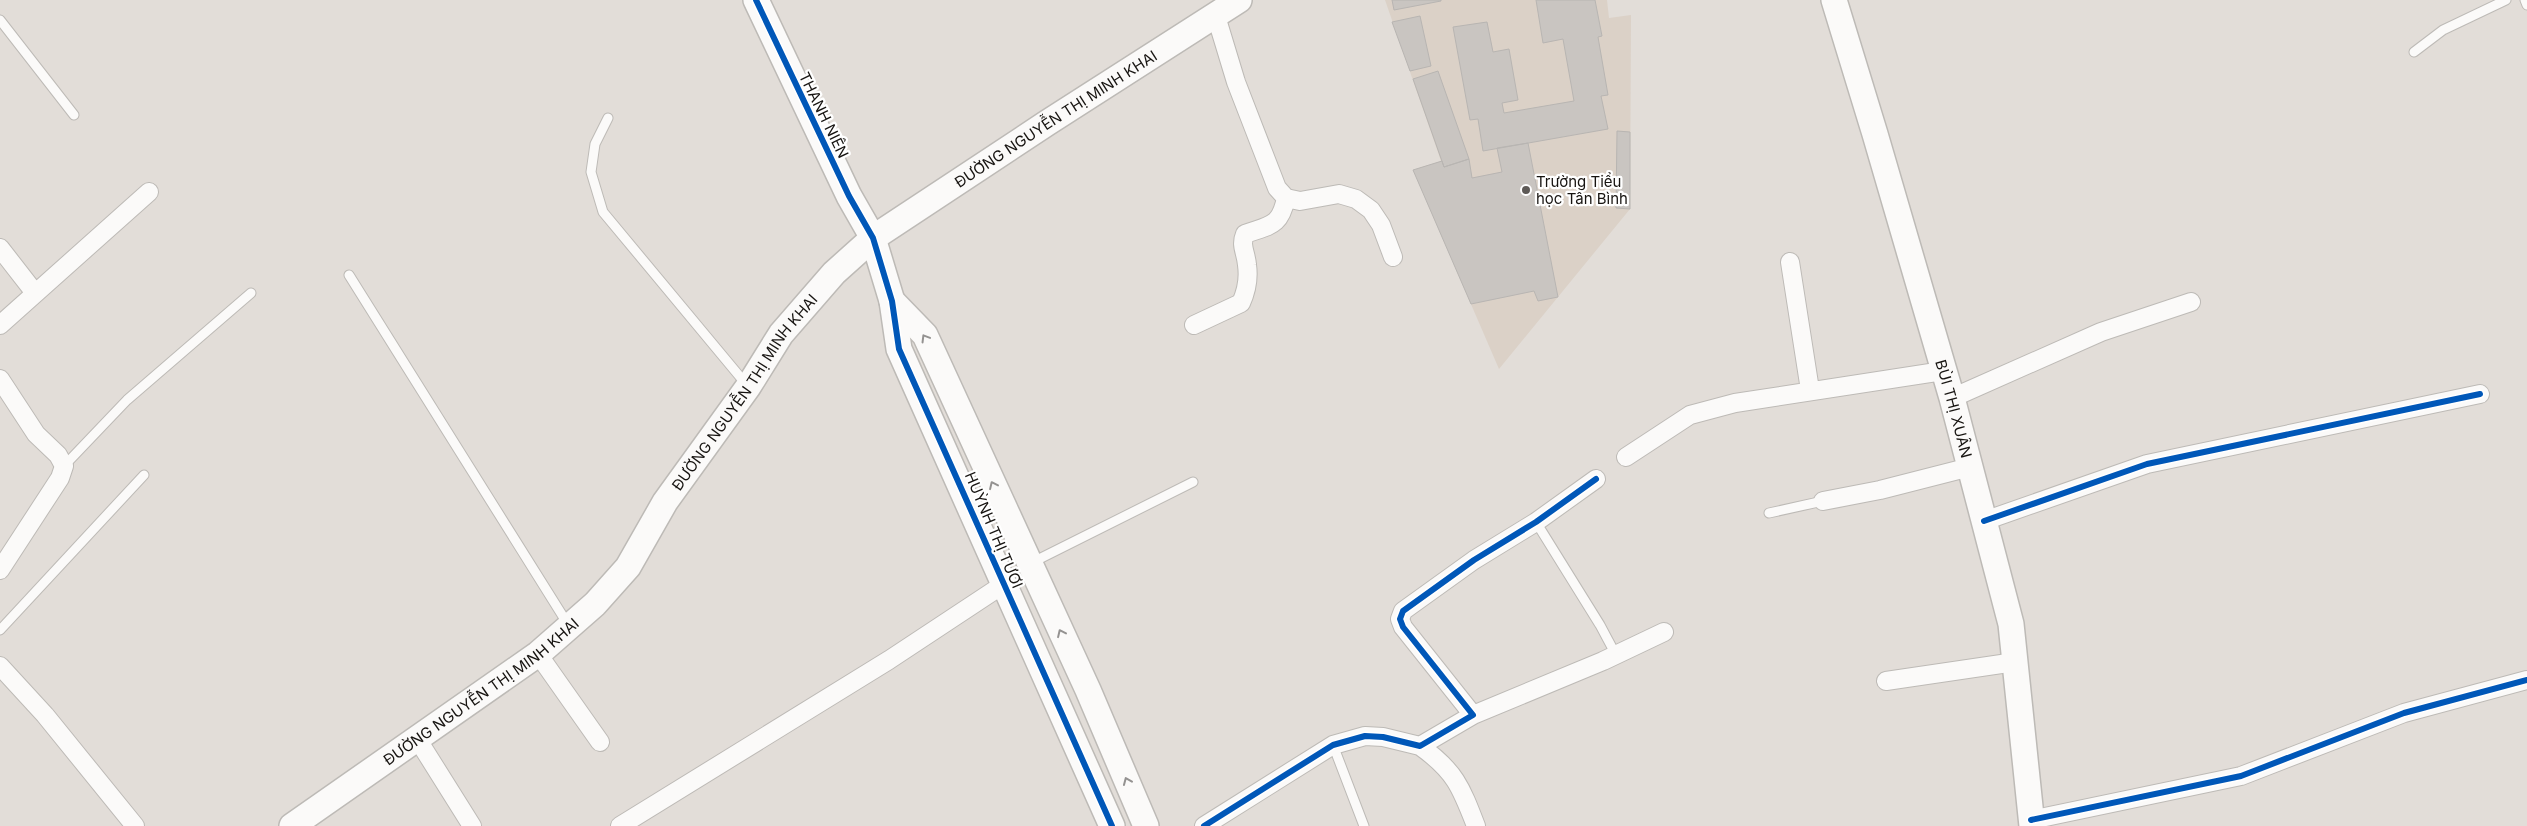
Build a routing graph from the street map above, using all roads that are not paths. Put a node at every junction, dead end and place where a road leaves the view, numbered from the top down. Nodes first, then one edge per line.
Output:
1 (756, 0) edge
2 (1238, 0) edge
3 (1834, 0) edge
4 (2506, 0) edge
5 (2525, 0) edge
6 (2527, 5) edge
7 (1216, 16) junction
8 (0, 20) edge
9 (2414, 52) dead end
10 (74, 115) dead end
11 (608, 118) dead end
12 (148, 192) dead end
13 (1286, 198) junction
14 (873, 238) junction
15 (0, 248) edge
16 (1393, 257) dead end
17 (1790, 262) dead end
18 (348, 275) dead end
19 (250, 293) dead end
20 (35, 294) junction
21 (892, 301) junction
22 (2191, 302) dead end
23 (0, 325) edge
24 (1194, 325) dead end
25 (1943, 371) junction
26 (0, 379) edge
27 (748, 386) junction
28 (1810, 390) junction
29 (2480, 394) dead end
30 (1952, 398) junction
31 (980, 457) junction
32 (1626, 457) dead end
33 (64, 466) junction
34 (1970, 467) junction
35 (954, 470) junction
36 (144, 475) dead end
37 (1596, 479) dead end
38 (1193, 482) dead end
39 (1823, 501) joint
40 (1769, 513) dead end
41 (1984, 521) junction
42 (1536, 522) junction
43 (1029, 564) junction
44 (0, 570) edge
45 (1004, 584) junction
46 (570, 628) junction
47 (0, 630) edge
48 (1664, 632) dead end
49 (538, 654) junction
50 (1616, 655) junction
51 (2015, 662) junction
52 (0, 666) edge
53 (2527, 680) edge
54 (1886, 681) dead end
55 (1472, 715) junction
56 (418, 740) junction
57 (600, 742) dead end
58 (1333, 745) junction
59 (1420, 746) junction
60 (2031, 823) edge
61 (135, 826) edge
62 (292, 826) edge
63 (472, 826) edge
64 (620, 826) edge
65 (1112, 826) edge
66 (1146, 826) edge
67 (1204, 826) edge
68 (1364, 826) edge
69 (1476, 826) edge

1 - 14 main road, THANH NIÊN
2 - 7 main road, ĐƯỜNG NGUYỄN THỊ MINH KHAI
3 - 25 main road, BÙI THỊ XUÂN
4 - 9 lane
5 - 6 lane
7 - 13 street
7 - 14 main road, ĐƯỜNG NGUYỄN THỊ MINH KHAI
8 - 10 lane
11 - 27 lane
12 - 20 street
13 - 16 street
13 - 24 street
14 - 21 main road, HUỲNH THỊ TƯƠI
14 - 27 main road, ĐƯỜNG NGUYỄN THỊ MINH KHAI
15 - 20 street
17 - 28 street
18 - 46 lane
19 - 33 lane
20 - 23 street
31 -> 21 main road, HUỲNH THỊ TƯƠI
21 - 35 main road, HUỲNH THỊ TƯƠI
22 - 30 street
25 - 28 street
25 - 30 main road, BÙI THỊ XUÂN
26 - 33 street
27 - 46 main road, ĐƯỜNG NGUYỄN THỊ MINH KHAI
28 - 32 street
29 - 41 street
30 - 34 main road, BÙI THỊ XUÂN
31 - 35 main road
43 -> 31 main road, HUỲNH THỊ TƯƠI
33 - 44 street
34 - 39 street
34 - 41 main road, BÙI THỊ XUÂN
35 - 45 main road, HUỲNH THỊ TƯƠI
36 - 47 lane
37 - 42 street
38 - 43 lane
39 - 40 lane
41 - 51 main road, BÙI THỊ XUÂN
42 - 50 lane
42 - 55 street
66 -> 43 main road, HUỲNH THỊ TƯƠI
45 - 64 street
45 - 65 main road, HUỲNH THỊ TƯƠI
46 - 49 main road, ĐƯỜNG NGUYỄN THỊ MINH KHAI
48 - 50 street
49 - 56 main road, ĐƯỜNG NGUYỄN THỊ MINH KHAI
49 - 57 street
50 - 55 street
51 - 54 street
51 - 60 main road, BÙI THỊ XUÂN
52 - 61 street
53 - 60 street
55 - 59 street
56 - 62 main road, ĐƯỜNG NGUYỄN THỊ MINH KHAI
56 - 63 street
58 - 59 street
58 - 67 street
58 - 68 lane
59 - 69 street

